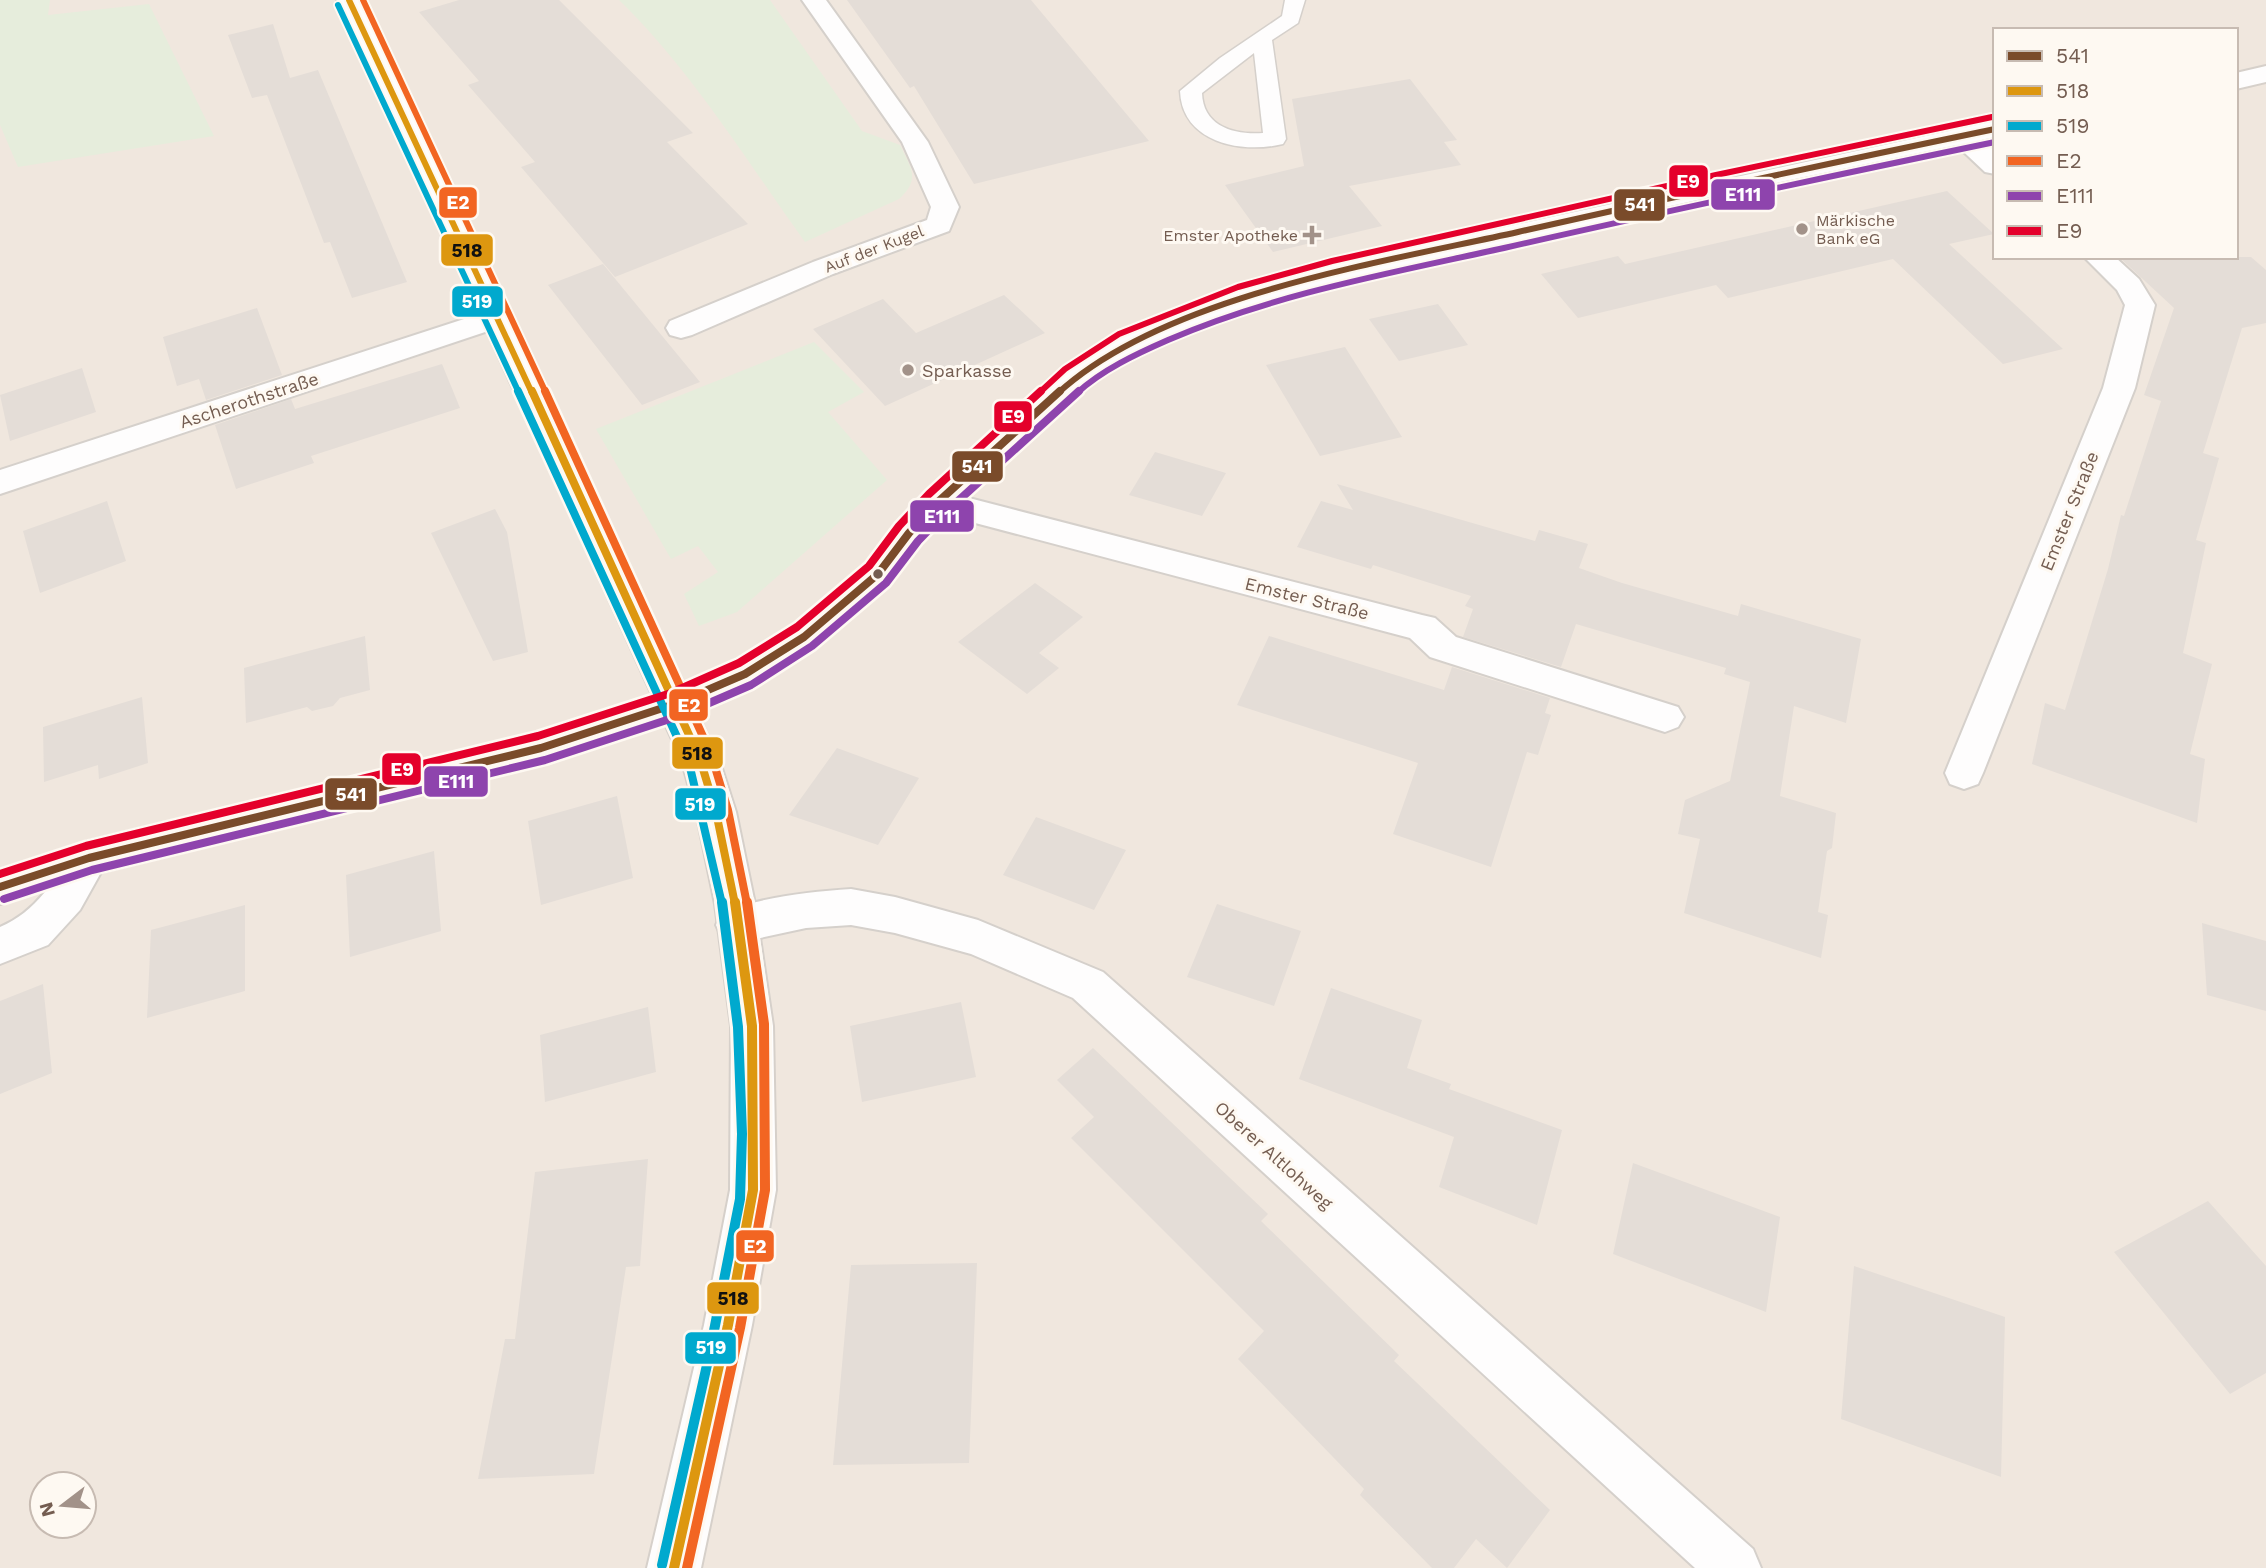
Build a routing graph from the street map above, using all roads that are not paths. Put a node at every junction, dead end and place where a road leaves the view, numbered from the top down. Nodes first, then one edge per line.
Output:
1 (349, 0) edge
2 (814, 0) edge
3 (1295, 0) edge
4 (1262, 37) junction
5 (2266, 74) edge
6 (2238, 80) edge
7 (1993, 129) edge
8 (1961, 135) junction
9 (1993, 164) edge
10 (2100, 259) edge
11 (498, 317) junction
12 (681, 328) dead end
13 (0, 482) edge
14 (939, 502) junction
15 (675, 704) junction
16 (1665, 717) dead end
17 (1964, 773) dead end
18 (89, 858) junction
19 (0, 887) edge
20 (737, 925) junction
21 (0, 946) edge
22 (674, 1568) edge
23 (1734, 1568) edge

1 - 11 street
2 - 12 street, Auf der Kugel
3 - 4 lane
4 - 4 lane
5 - 6 street
7 - 8 street
8 - 9 street
8 - 14 street
10 - 17 street, Emster Straße
11 - 13 street, Ascherothstraße
11 - 15 street
14 - 15 street
14 - 16 street, Emster Straße
15 - 18 street
15 - 20 street
18 - 19 street
18 - 21 street
20 - 22 street
20 - 23 street, Oberer Altlohweg

